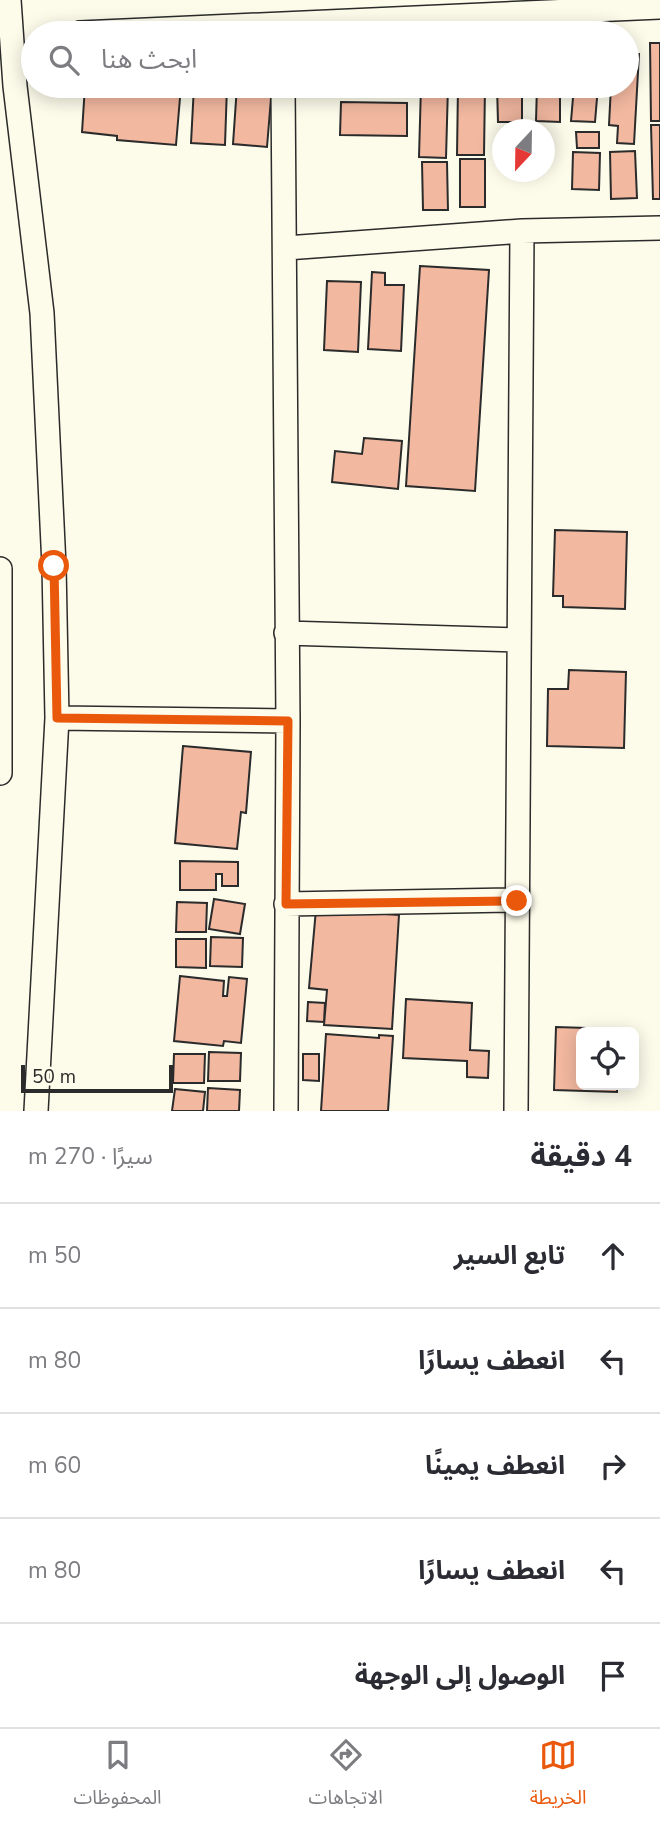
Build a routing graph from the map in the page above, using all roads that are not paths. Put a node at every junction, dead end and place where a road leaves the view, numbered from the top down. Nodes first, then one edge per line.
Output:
1 (9, 0) edge
2 (660, 7) edge
3 (419, 21) edge
4 (15, 36) edge
5 (21, 98) edge
6 (21, 98) edge
7 (283, 98) edge
8 (660, 228) edge
9 (522, 231) junction
10 (286, 248) junction
11 (0, 569) edge
12 (286, 633) junction
13 (519, 640) junction
14 (1, 676) edge
15 (57, 718) junction
16 (288, 721) junction
17 (0, 773) edge
18 (517, 901) junction
19 (286, 904) junction
20 (36, 1111) edge
21 (286, 1111) edge
22 (516, 1111) edge

1 - 4 street
2 - 3 street
4 - 6 street
5 - 15 street
7 - 10 street
8 - 9 street
9 - 10 street
9 - 13 street
10 - 12 street
11 - 14 street
12 - 13 street
12 - 16 street
13 - 18 street
14 - 17 street
15 - 16 street
15 - 20 street
16 - 19 street
18 - 19 street
18 - 22 street
19 - 21 street

